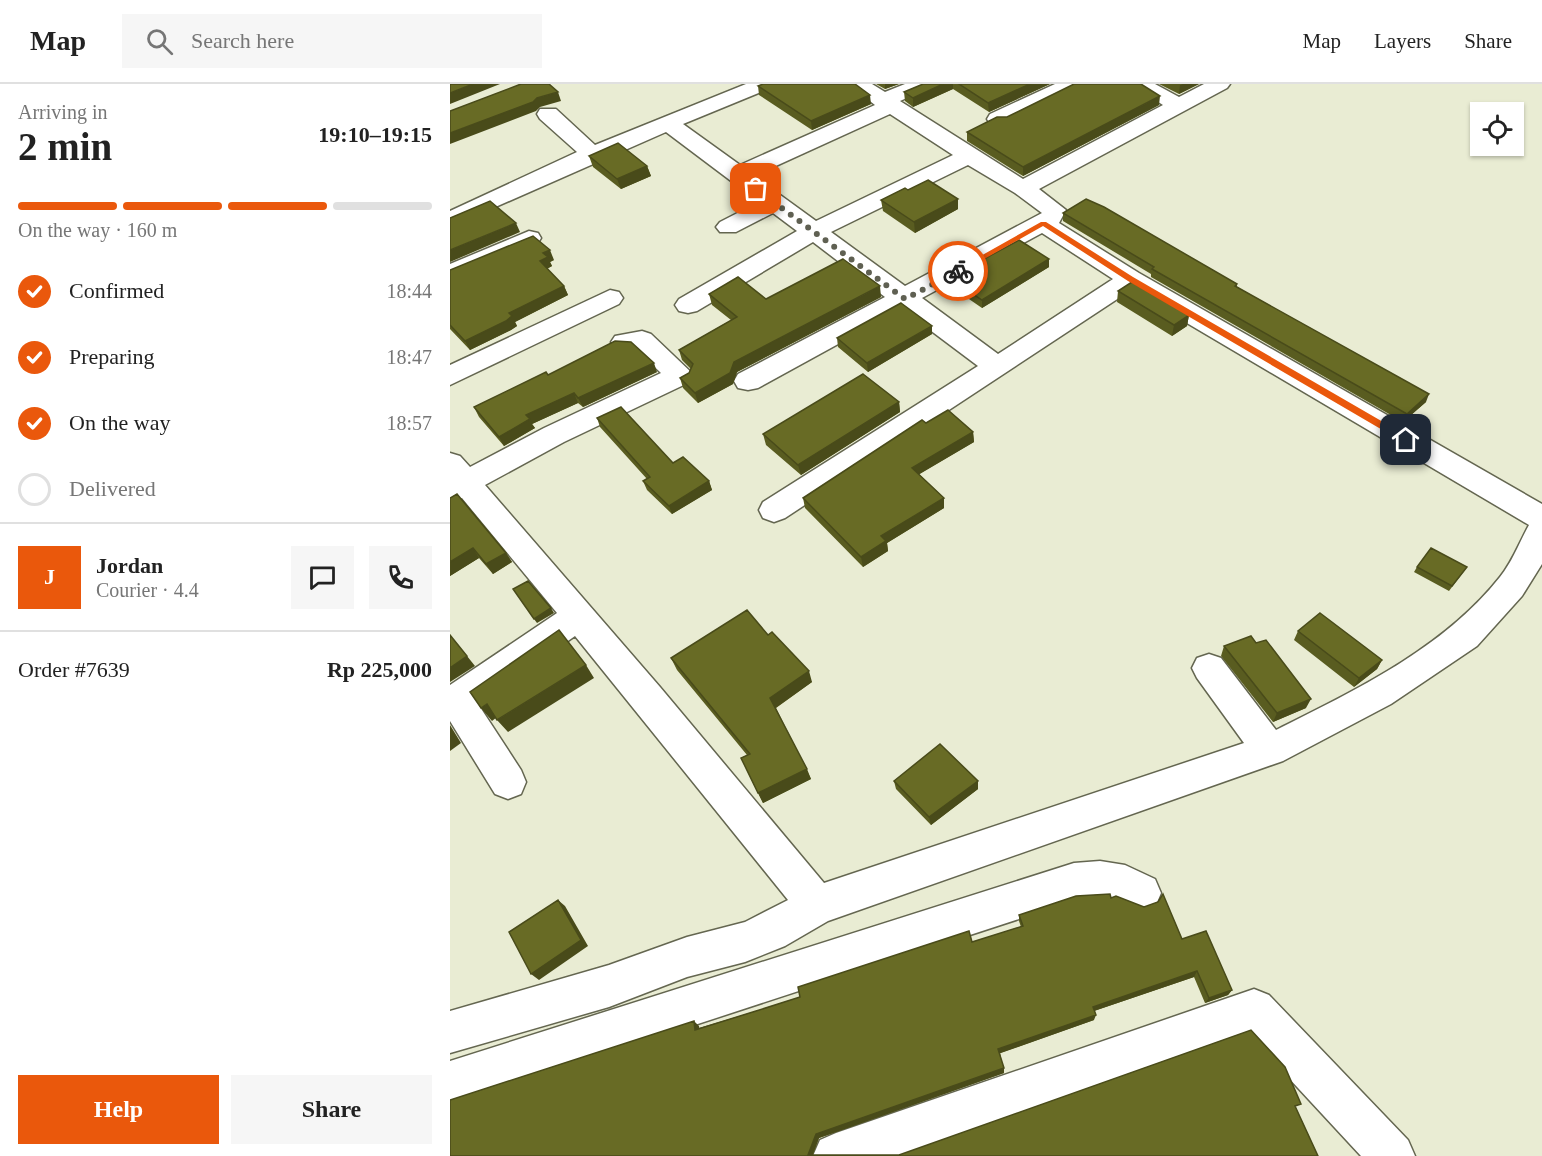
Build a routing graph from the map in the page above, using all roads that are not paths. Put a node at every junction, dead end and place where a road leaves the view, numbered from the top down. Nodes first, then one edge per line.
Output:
1 (764, 84) edge
2 (858, 84) edge
3 (921, 84) edge
4 (1072, 84) edge
5 (1140, 84) edge
6 (1220, 84) edge
7 (683, 96) dead end
8 (888, 103) junction
9 (1180, 106) junction
10 (702, 110) junction
11 (548, 114) dead end
12 (998, 118) edge
13 (669, 124) junction
14 (592, 154) junction
15 (969, 156) junction
16 (739, 174) junction
17 (1023, 188) junction
18 (774, 203) junction
19 (450, 220) edge
20 (1043, 223) junction
21 (728, 227) dead end
22 (814, 231) junction
23 (529, 238) edge
24 (450, 273) edge
25 (1130, 279) junction
26 (610, 298) dead end
27 (905, 299) junction
28 (688, 305) dead end
29 (624, 342) edge
30 (996, 366) junction
31 (450, 376) edge
32 (748, 381) dead end
33 (455, 479) edge
34 (774, 510) dead end
35 (1542, 518) edge
36 (1542, 529) edge
37 (1534, 572) edge
38 (578, 616) junction
39 (1209, 668) dead end
40 (453, 702) edge
41 (1269, 750) junction
42 (508, 782) dead end
43 (1141, 892) dead end
44 (817, 905) junction
45 (450, 1032) edge
46 (450, 1083) edge
47 (836, 1156) edge
48 (1392, 1156) edge

1 - 10 street
2 - 8 street
3 - 8 street
4 - 12 street
5 - 9 street
6 - 9 street
7 - 10 street
8 - 15 street
8 - 16 street
9 - 17 street
10 - 13 street
11 - 14 street
13 - 14 street
13 - 16 street
14 - 19 street
15 - 17 street
15 - 22 street
16 - 18 street
17 - 20 street
18 - 21 street
18 - 22 street
20 - 25 street
20 - 27 street
22 - 27 street
22 - 28 street
23 - 24 street
25 - 30 street
25 - 35 street
26 - 31 street
27 - 30 street
27 - 32 street
29 - 33 street
30 - 34 street
33 - 38 street
36 - 37 street
37 - 41 street
38 - 40 street
38 - 44 street
39 - 41 street
40 - 42 street
41 - 44 street
43 - 46 street
44 - 45 street
47 - 48 street

